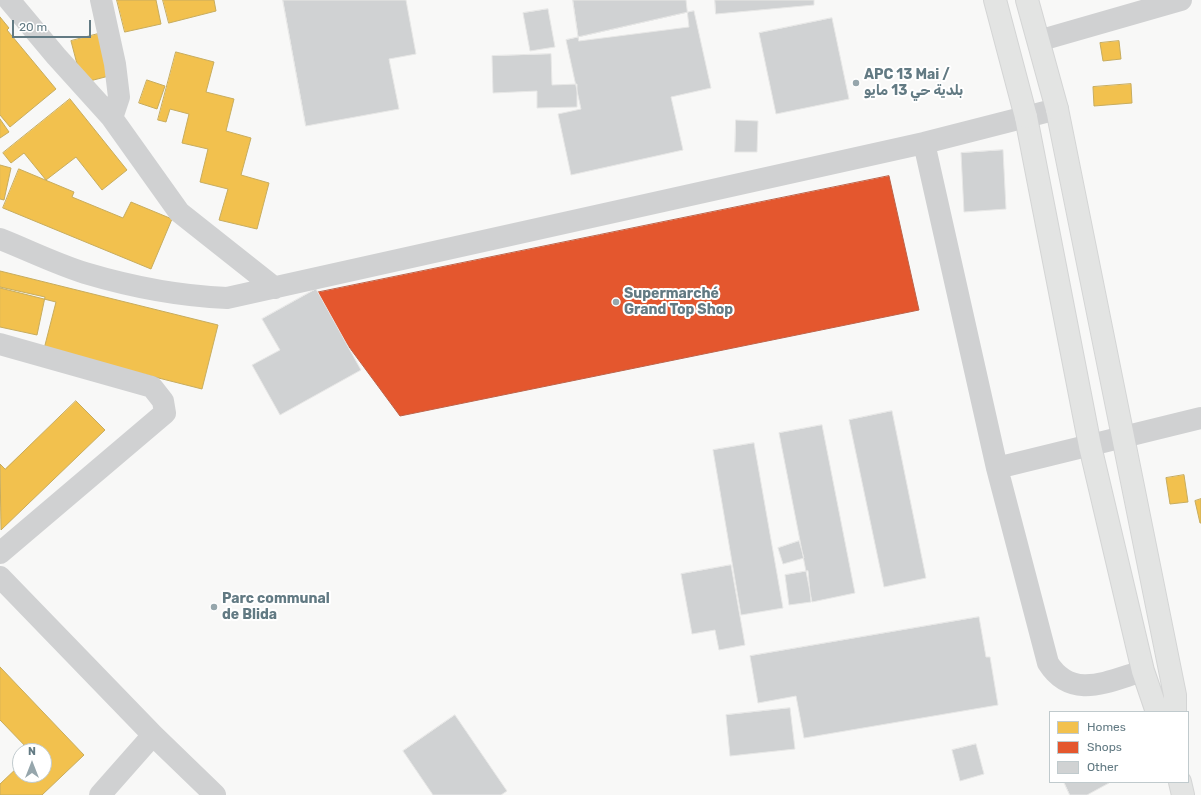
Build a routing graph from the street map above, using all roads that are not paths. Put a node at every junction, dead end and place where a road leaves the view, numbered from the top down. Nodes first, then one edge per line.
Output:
1 (9, 0) edge
2 (101, 0) edge
3 (995, 0) edge
4 (1028, 0) edge
5 (1181, 0) edge
6 (1038, 41) junction
7 (1057, 109) junction
8 (1026, 117) junction
9 (112, 118) junction
10 (924, 143) junction
11 (0, 239) edge
12 (275, 288) junction
13 (0, 344) edge
14 (1201, 418) edge
15 (1123, 438) junction
16 (1090, 446) junction
17 (997, 468) junction
18 (0, 553) edge
19 (0, 577) edge
20 (1143, 671) junction
21 (1157, 711) edge
22 (1175, 711) edge
23 (153, 735) junction
24 (1180, 783) edge
25 (100, 795) edge
26 (215, 795) edge
27 (1183, 795) edge

1 - 9 street
2 - 9 street
3 - 8 main road
4 - 6 main road
5 - 6 street
6 - 7 main road
7 - 8 street
7 - 15 main road
8 - 10 street
8 - 16 main road
9 - 12 street
10 - 12 street
10 - 17 street
11 - 12 street
13 - 18 street
14 - 15 street
15 - 16 street
15 - 22 main road
16 - 17 street
16 - 20 main road
17 - 20 street
19 - 23 street
20 - 21 main road
23 - 25 street
23 - 26 street
24 - 27 main road

